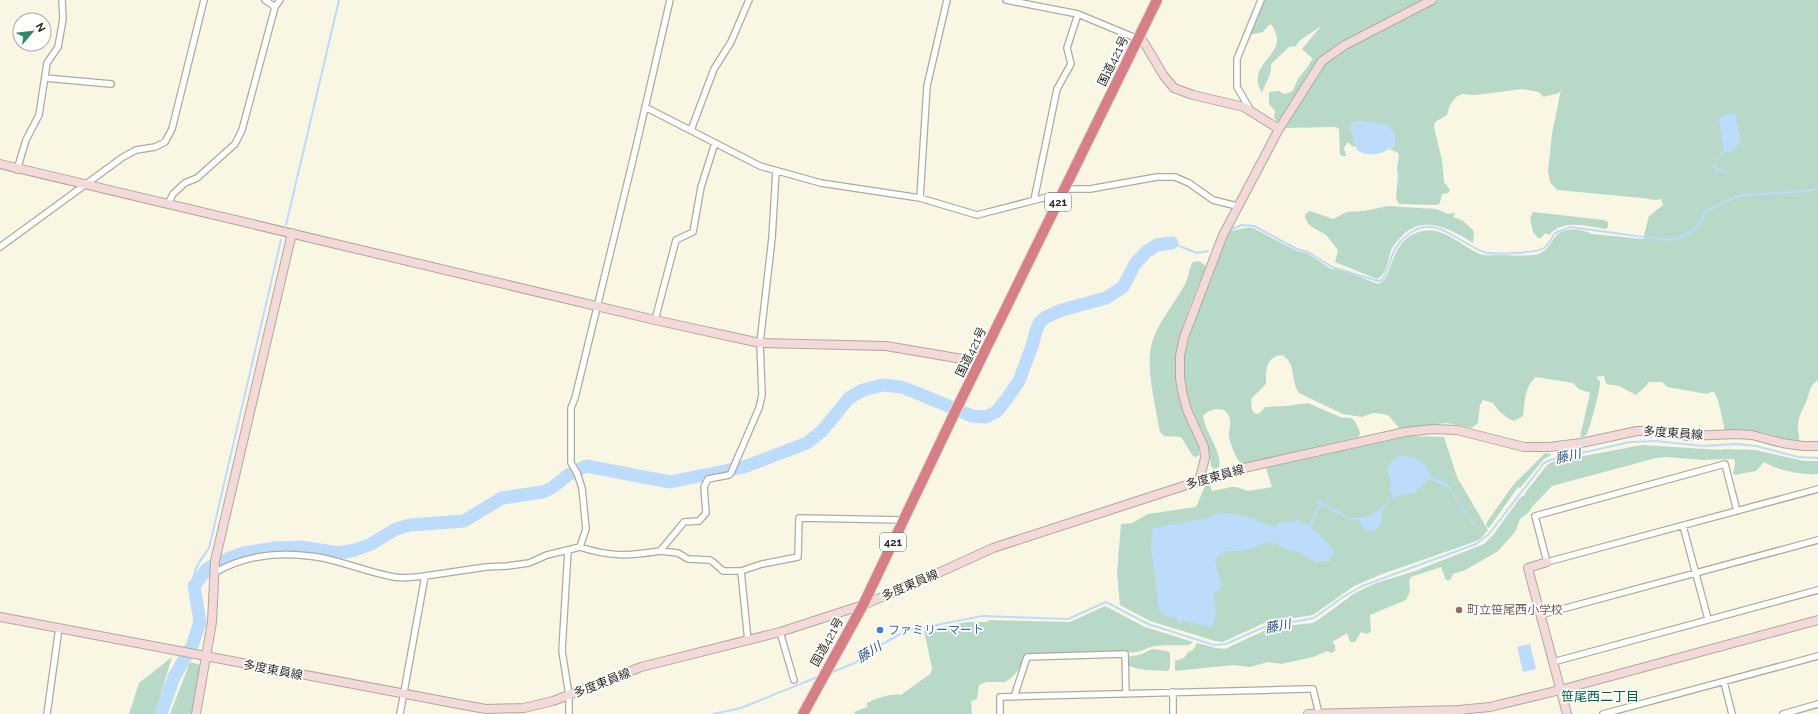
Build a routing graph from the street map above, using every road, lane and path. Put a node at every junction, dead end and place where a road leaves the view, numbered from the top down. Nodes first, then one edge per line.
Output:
1 (62, 0) edge
2 (204, 0) edge
3 (265, 0) edge
4 (280, 0) edge
5 (670, 0) edge
6 (749, 0) edge
7 (947, 0) edge
8 (1006, 0) edge
9 (1157, 0) edge
10 (1261, 0) edge
11 (1432, 0) edge
12 (275, 7) junction
13 (1078, 14) junction
14 (1139, 38) junction
15 (45, 78) junction
16 (111, 84) dead end
17 (645, 107) junction
18 (1252, 111) junction
19 (1279, 129) junction
20 (691, 130) junction
21 (714, 143) junction
22 (0, 164) edge
23 (17, 170) junction
24 (776, 171) junction
25 (85, 184) junction
26 (1063, 193) junction
27 (920, 198) junction
28 (1034, 200) junction
29 (168, 204) junction
30 (1237, 206) junction
31 (292, 233) junction
32 (0, 247) edge
33 (597, 306) junction
34 (655, 320) junction
35 (760, 343) junction
36 (980, 362) junction
37 (1818, 446) edge
38 (1199, 481) junction
39 (1818, 489) edge
40 (1737, 511) junction
41 (903, 520) junction
42 (1683, 526) junction
43 (1818, 540) edge
44 (580, 548) junction
45 (568, 550) junction
46 (660, 551) junction
47 (1547, 562) junction
48 (741, 571) junction
49 (214, 572) junction
50 (1696, 573) junction
51 (425, 576) junction
52 (1818, 590) edge
53 (862, 605) junction
54 (1540, 615) junction
55 (0, 617) edge
56 (1708, 619) junction
57 (1818, 620) edge
58 (59, 628) junction
59 (780, 632) junction
60 (748, 641) junction
61 (203, 656) junction
62 (1818, 656) edge
63 (1553, 662) junction
64 (794, 680) dead end
65 (1724, 682) junction
66 (1560, 690) junction
67 (1173, 692) junction
68 (404, 694) junction
69 (1126, 694) junction
70 (570, 695) junction
71 (1014, 697) junction
72 (1818, 704) edge
73 (1421, 712) edge
74 (47, 714) edge
75 (196, 714) edge
76 (400, 714) edge
77 (569, 714) edge
78 (804, 714) edge
79 (1000, 714) edge
80 (1174, 714) edge
81 (1308, 714) edge
82 (1319, 714) edge
83 (1567, 714) edge
84 (1603, 714) edge
85 (1732, 714) edge
86 (1783, 714) edge

1 - 15 street
2 - 25 street
3 - 12 street
4 - 12 street
5 - 17 street
6 - 20 street
7 - 27 street
8 - 13 street
9 - 14 highway, 国道421号 / 421
10 - 18 street
11 - 19 street
12 - 29 street
13 - 14 street
13 - 28 street
14 - 18 street
14 - 26 highway, 国道421号 / 421
15 - 16 street
15 - 23 street
17 - 20 street
17 - 33 street
18 - 19 street
19 - 30 street
20 - 21 street
21 - 24 street
21 - 34 street
22 - 23 street
23 - 25 street
24 - 27 street
24 - 35 street
25 - 29 street
25 - 32 street
26 - 28 street
26 - 30 street
26 - 36 highway, 国道421号 / 421
27 - 28 street
29 - 31 street
30 - 38 street
31 - 33 street
31 - 49 street
33 - 34 street
33 - 44 street
34 - 35 street
35 - 36 street
35 - 46 street
36 - 41 highway, 国道421号 / 421
37 - 38 street, 多度東員線
38 - 53 street, 多度東員線
39 - 40 street
40 - 42 street
40 - 47 street
41 - 48 street
41 - 53 highway, 国道421号 / 421
42 - 47 street
42 - 50 street
43 - 50 street
44 - 45 street
44 - 46 street
45 - 51 street
45 - 70 street
46 - 48 street
47 - 54 street
48 - 60 street
49 - 51 street
49 - 61 street
50 - 54 street
50 - 56 street
51 - 68 street
52 - 56 street
53 - 59 street, 多度東員線
53 - 78 highway, 国道421号 / 421
54 - 63 street
55 - 58 street, 多度東員線
56 - 63 street
57 - 66 street
58 - 61 street, 多度東員線
58 - 74 street
59 - 60 street, 多度東員線
59 - 64 street
60 - 70 street, 多度東員線
61 - 68 street, 多度東員線
61 - 75 street
62 - 65 street
63 - 66 street
65 - 84 street
65 - 85 street
66 - 73 street
66 - 83 street
67 - 69 street
67 - 80 street
67 - 82 street
68 - 70 street, 多度東員線
68 - 76 street
69 - 71 street
69 - 71 street
70 - 77 street
71 - 79 street
72 - 86 street
73 - 82 street
81 - 82 street

